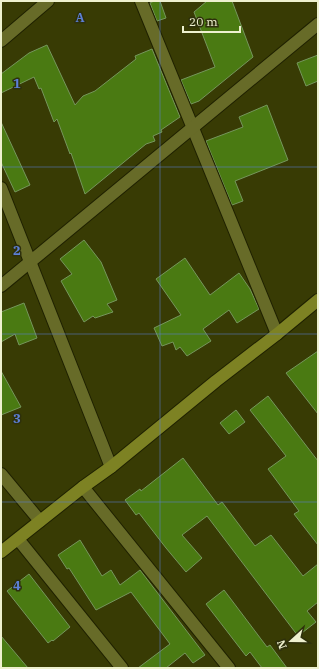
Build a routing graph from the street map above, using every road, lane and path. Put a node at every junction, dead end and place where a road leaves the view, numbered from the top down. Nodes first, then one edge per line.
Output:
1 (48, 1) edge
2 (140, 1) edge
3 (318, 24) edge
4 (1, 41) edge
5 (193, 128) junction
6 (1, 188) edge
7 (31, 262) junction
8 (1, 286) edge
9 (318, 300) edge
10 (278, 334) junction
11 (111, 467) junction
12 (1, 474) edge
13 (83, 487) junction
14 (40, 521) junction
15 (18, 539) junction
16 (1, 552) edge
17 (122, 668) edge
18 (229, 668) edge

1 - 4 street
2 - 5 street
3 - 5 street
5 - 7 street
5 - 10 street
6 - 7 street
7 - 8 street
7 - 11 street
9 - 10 street
10 - 11 street
11 - 13 street
12 - 14 street
13 - 14 street
13 - 18 street
14 - 15 street
15 - 16 street
15 - 17 street

